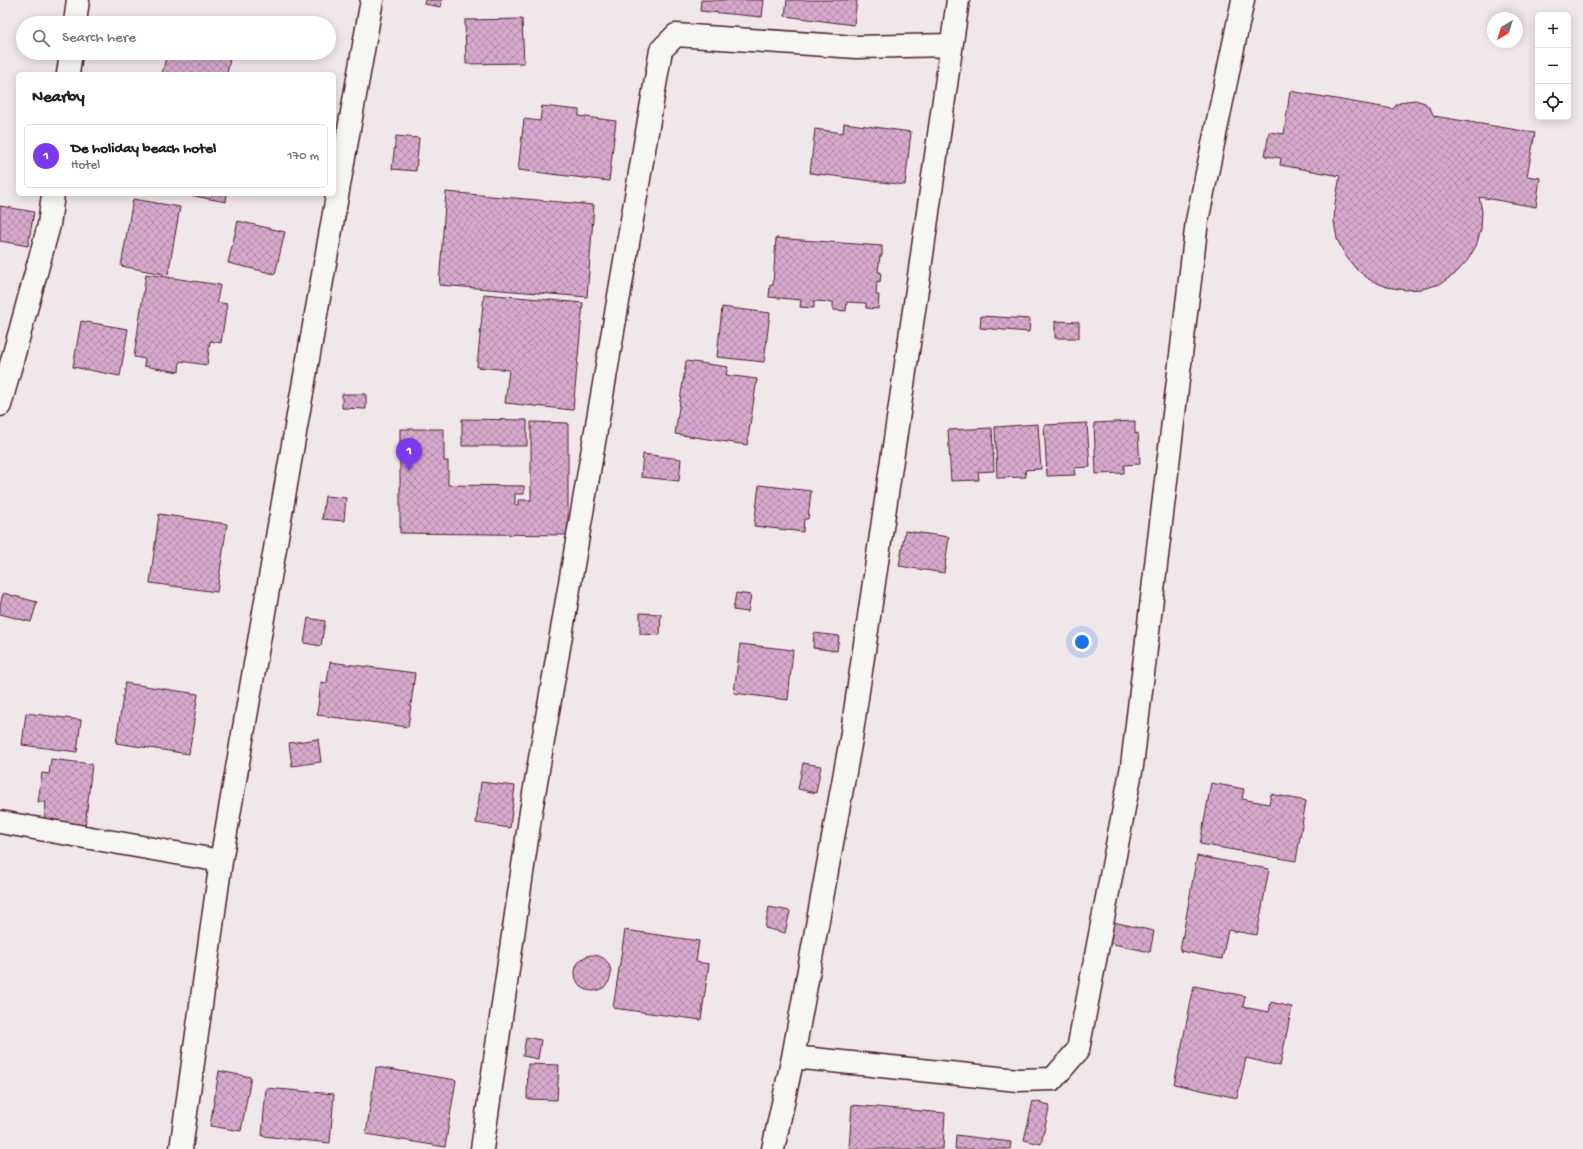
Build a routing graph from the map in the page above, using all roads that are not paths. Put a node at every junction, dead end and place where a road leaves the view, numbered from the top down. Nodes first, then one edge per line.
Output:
1 (78, 0) edge
2 (372, 0) edge
3 (958, 0) edge
4 (1243, 0) edge
5 (76, 16) edge
6 (951, 45) junction
7 (70, 60) edge
8 (68, 72) edge
9 (53, 196) edge
10 (0, 405) edge
11 (0, 822) edge
12 (221, 861) junction
13 (793, 1057) junction
14 (181, 1149) edge
15 (482, 1149) edge
16 (773, 1149) edge

1 - 5 street
2 - 12 street
3 - 6 street
4 - 13 street
6 - 13 street
6 - 15 street
7 - 8 street
9 - 10 street
11 - 12 street
12 - 14 street
13 - 16 street

